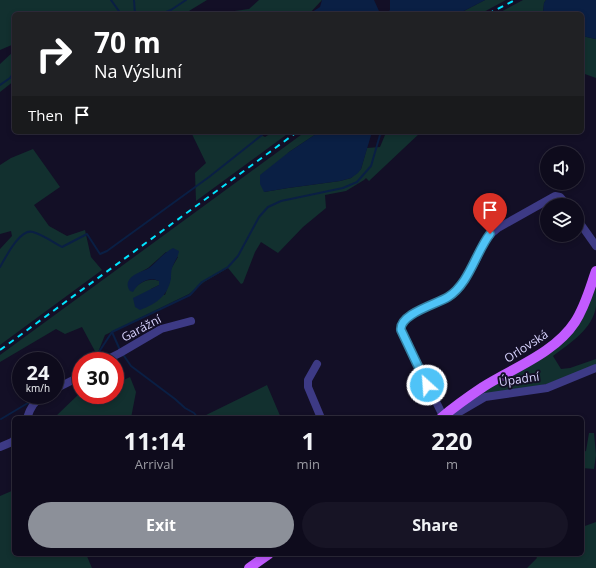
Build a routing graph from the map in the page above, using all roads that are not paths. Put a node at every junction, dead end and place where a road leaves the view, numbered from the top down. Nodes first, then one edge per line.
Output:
1 (551, 198) edge
2 (561, 198) edge
3 (540, 204) edge
4 (584, 229) edge
5 (596, 246) edge
6 (596, 271) edge
7 (191, 320) dead end
8 (122, 352) edge
9 (317, 364) dead end
10 (596, 368) edge
11 (34, 404) edge
12 (28, 416) edge
13 (320, 416) edge
14 (444, 416) edge
15 (445, 416) edge
16 (446, 416) edge
17 (12, 442) edge
18 (0, 447) edge
19 (265, 556) edge
20 (249, 568) edge

1 - 2 street
3 - 14 street
4 - 5 street
6 - 15 main road, Orlovská
7 - 8 street, Garážní
9 - 13 street
10 - 16 street, Úpadní
11 - 12 street
17 - 18 street
19 - 20 main road

